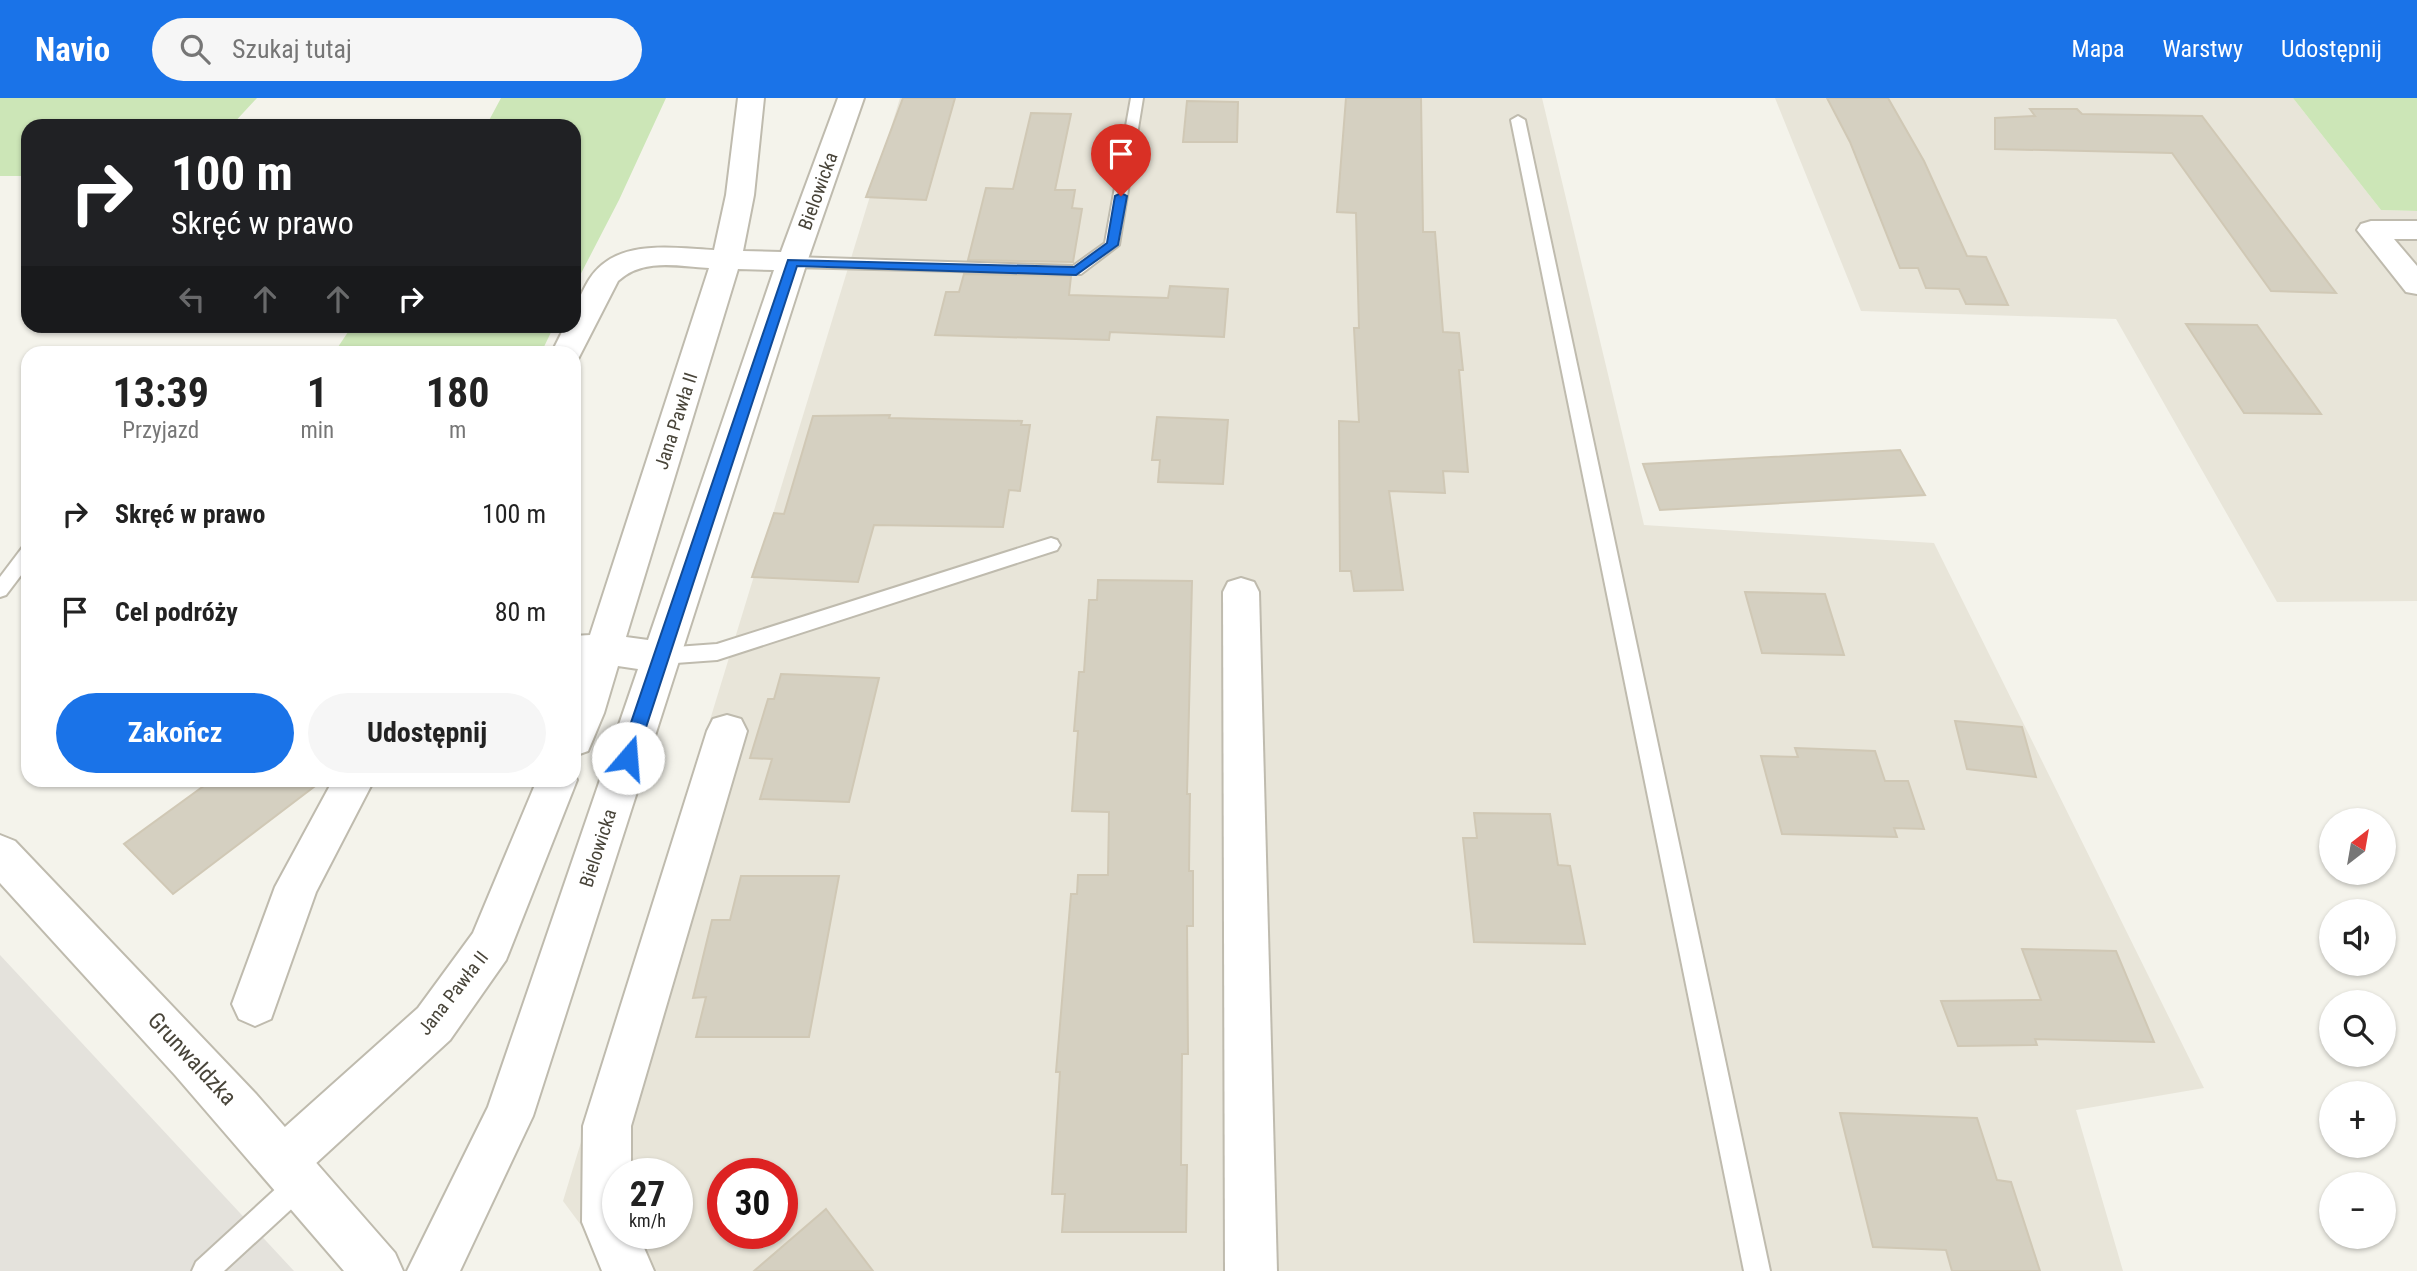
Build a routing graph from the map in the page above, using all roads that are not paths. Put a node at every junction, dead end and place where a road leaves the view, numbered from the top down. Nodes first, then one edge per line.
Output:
1 (751, 98) edge
2 (851, 98) edge
3 (1137, 98) edge
4 (1518, 120) dead end
5 (2417, 230) edge
6 (726, 260) junction
7 (792, 262) junction
8 (2417, 285) edge
9 (581, 324) edge
10 (1051, 545) dead end
11 (21, 562) edge
12 (0, 590) edge
13 (1241, 592) dead end
14 (589, 650) edge
15 (662, 656) junction
16 (581, 697) edge
17 (727, 731) dead end
18 (350, 787) edge
19 (554, 787) edge
20 (0, 854) edge
21 (255, 1004) dead end
22 (293, 1171) junction
23 (205, 1271) edge
24 (377, 1271) edge
25 (433, 1271) edge
26 (628, 1271) edge
27 (1251, 1271) edge
28 (1757, 1271) edge

1 - 6 street, Jana Pawła II
2 - 7 street, Bielowicka
3 - 7 lane
4 - 28 lane
5 - 8 street
6 - 7 street
6 - 9 street
6 - 14 street, Jana Pawła II
7 - 15 street, Bielowicka
10 - 15 lane
11 - 12 lane
13 - 27 street
14 - 15 street
14 - 16 street, Jana Pawła II
15 - 25 street, Bielowicka
17 - 26 street
18 - 21 street
19 - 22 street, Jana Pawła II
20 - 22 street, Grunwaldzka
22 - 23 lane
22 - 24 street, Grunwaldzka

